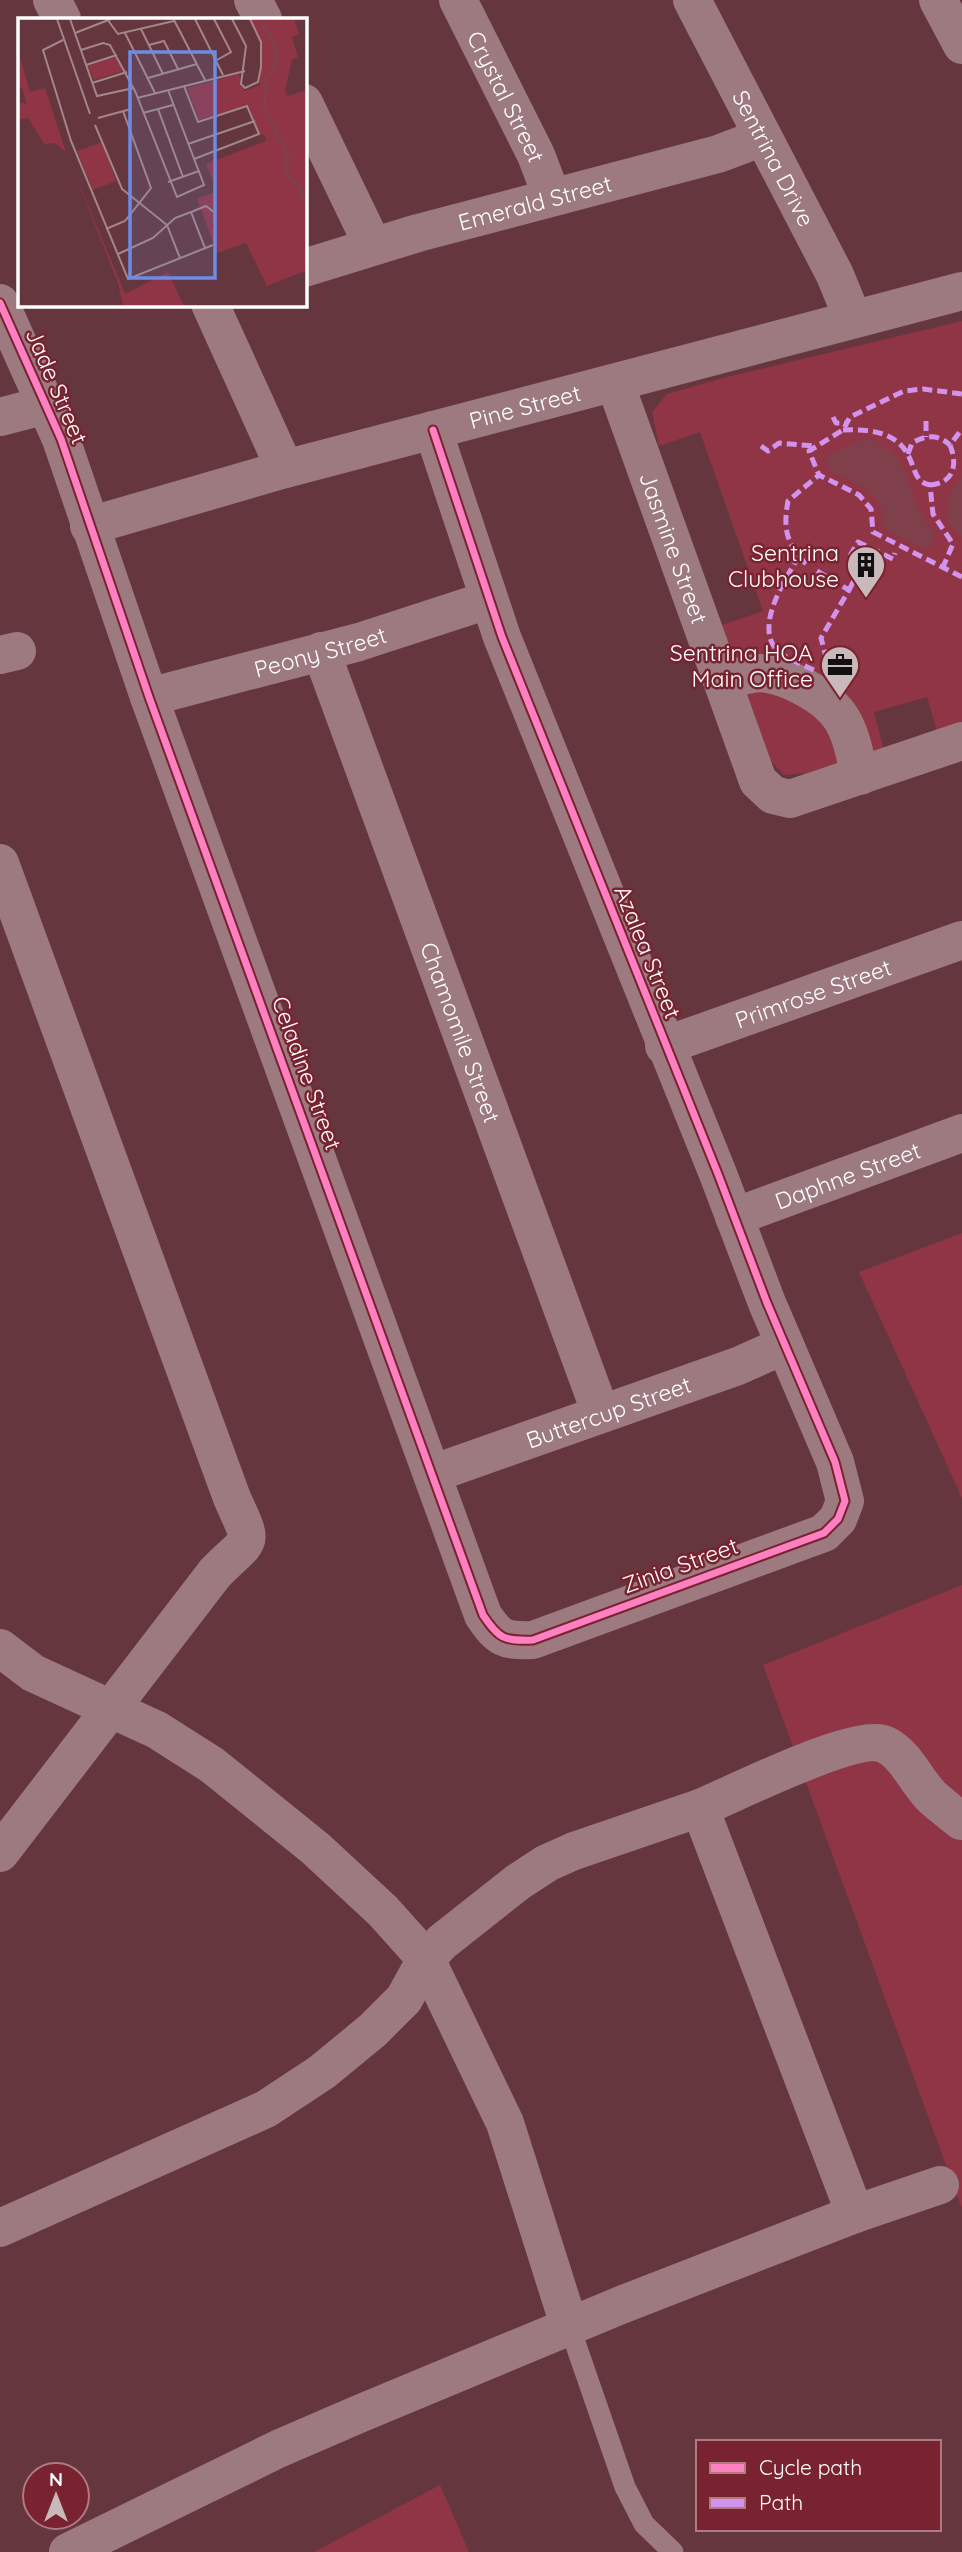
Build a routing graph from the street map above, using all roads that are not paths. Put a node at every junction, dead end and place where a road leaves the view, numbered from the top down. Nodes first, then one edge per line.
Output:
1 (52, 0) edge
2 (253, 0) edge
3 (458, 0) edge
4 (692, 0) edge
5 (938, 0) edge
6 (61, 18) edge
7 (262, 18) edge
8 (962, 46) edge
9 (306, 107) edge
10 (764, 137) junction
11 (552, 197) junction
12 (373, 246) junction
13 (306, 267) edge
14 (962, 291) edge
15 (0, 303) edge
16 (210, 306) edge
17 (853, 318) junction
18 (615, 383) junction
19 (46, 405) junction
20 (0, 418) edge
21 (433, 430) junction
22 (285, 469) junction
23 (89, 526) junction
24 (488, 600) junction
25 (321, 651) junction
26 (723, 682) junction
27 (149, 697) junction
28 (962, 741) edge
29 (860, 776) junction
30 (0, 863) edge
31 (962, 940) edge
32 (664, 1046) junction
33 (962, 1133) edge
34 (734, 1217) junction
35 (785, 1345) junction
36 (601, 1414) junction
37 (432, 1474) junction
38 (842, 1482) joint
39 (494, 1632) joint
40 (0, 1648) edge
41 (113, 1708) junction
42 (700, 1808) junction
43 (961, 1821) edge
44 (0, 1853) edge
45 (426, 1959) junction
46 (940, 2185) dead end
47 (855, 2214) junction
48 (0, 2228) edge
49 (570, 2328) junction
50 (68, 2552) edge
51 (673, 2552) edge

1 - 6 street
2 - 7 street
3 - 11 street, Crystal Street
4 - 10 street, Sentrina Drive
5 - 8 street
9 - 12 street
10 - 11 street, Emerald Street
10 - 17 street, Sentrina Drive
11 - 12 street, Emerald Street
12 - 13 street, Emerald Street
14 - 17 street, Pine Street
15 - 19 street, Jade Street
16 - 22 street
17 - 18 street, Pine Street
18 - 21 street, Pine Street
18 - 26 street, Jasmine Street
19 - 20 street
19 - 23 street, Jade Street
21 - 22 street, Pine Street
21 - 24 street, Azalea Street
22 - 23 street, Pine Street
23 - 27 street, Celadine Street
24 - 25 street, Peony Street
24 - 32 street, Azalea Street
25 - 27 street, Peony Street
25 - 36 street, Chamomile Street
26 - 29 street
26 - 29 street, Jasmine Street
27 - 37 street, Celadine Street
28 - 29 street, Jasmine Street
30 - 41 street
31 - 32 street, Primrose Street
32 - 34 street, Azalea Street
33 - 34 street, Daphne Street
34 - 35 street, Azalea Street
35 - 36 street, Buttercup Street
35 - 38 street, Azalea Street
36 - 37 street, Buttercup Street
37 - 39 street, Celadine Street
38 - 39 street, Zinia Street
40 - 41 street
41 - 44 street
41 - 45 street
42 - 43 street
42 - 45 street
42 - 47 street
45 - 48 street
45 - 49 street
46 - 47 street
47 - 49 street
49 - 50 street
49 - 51 lane

